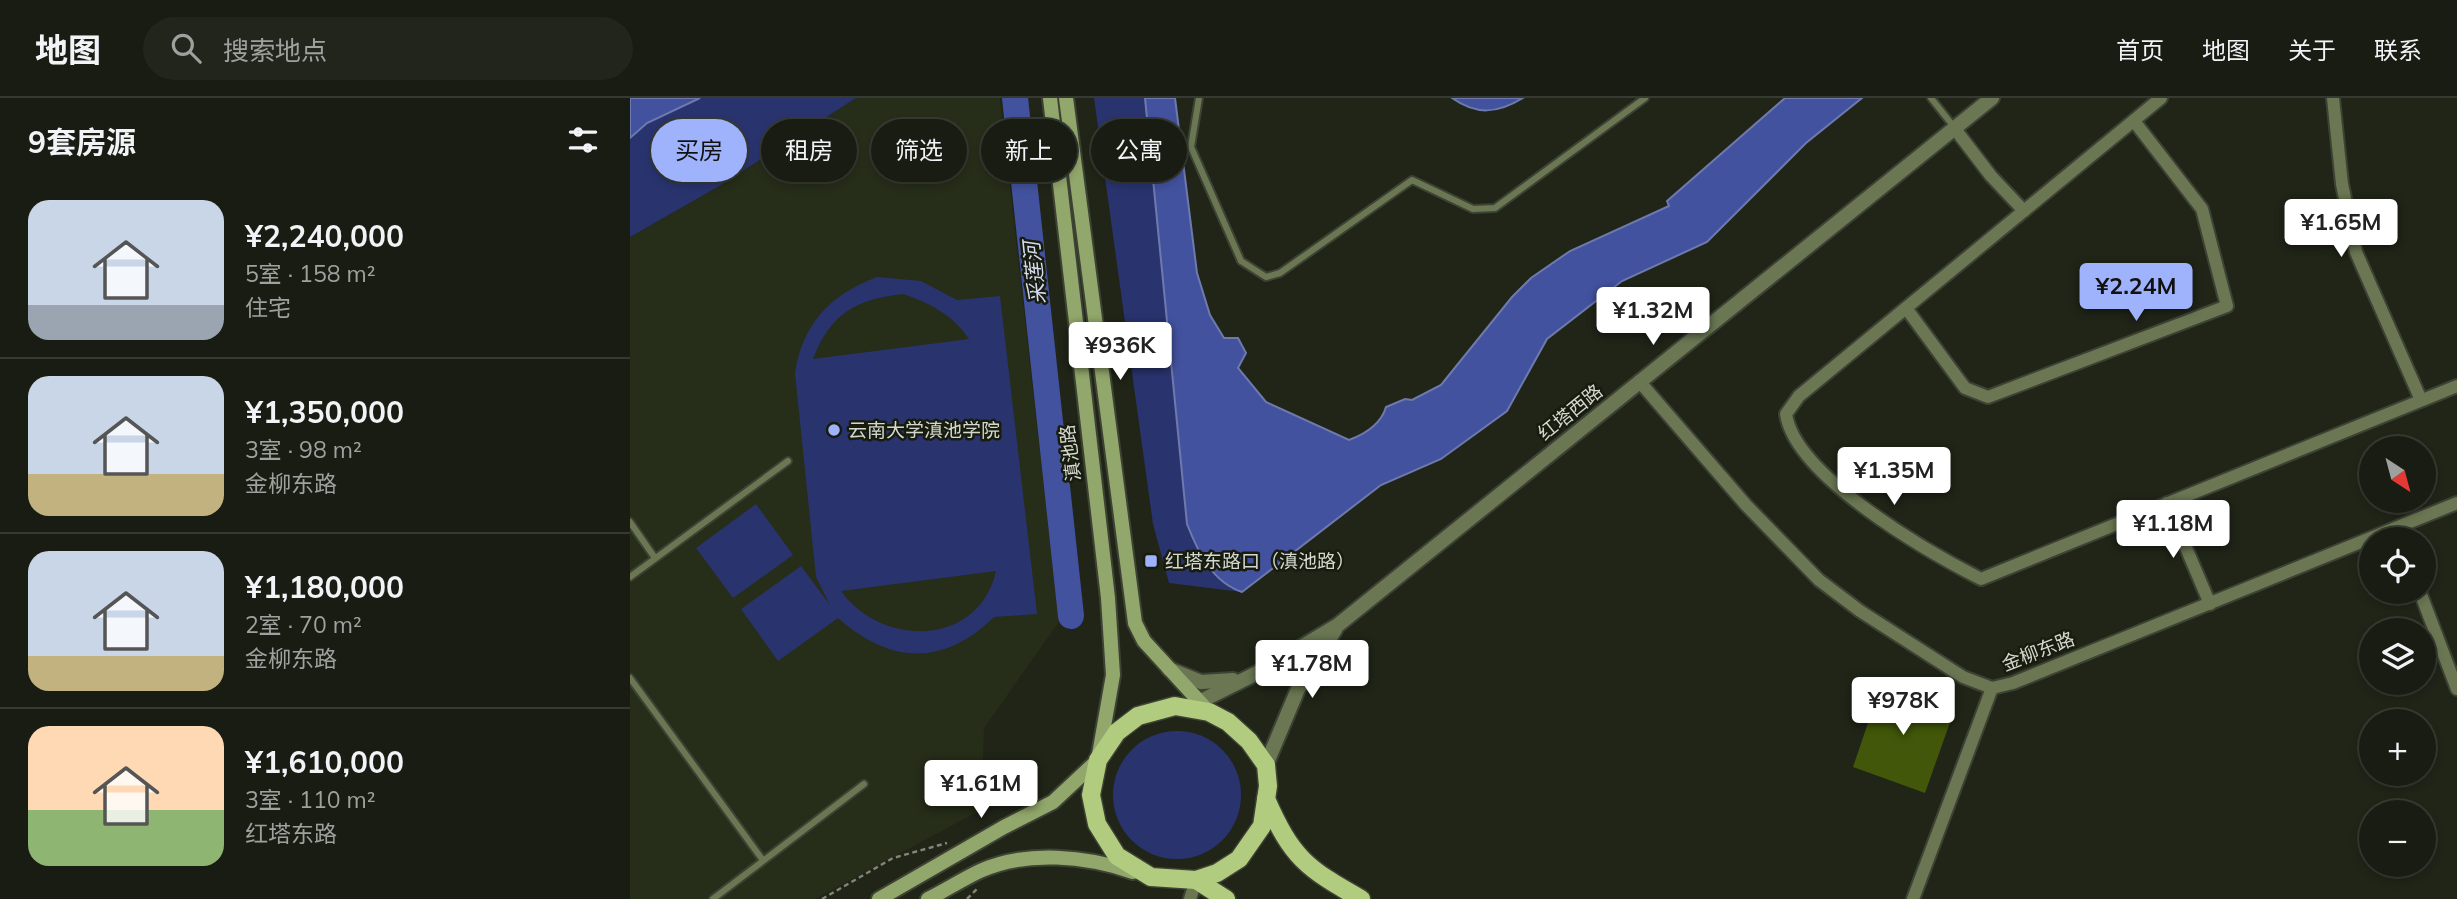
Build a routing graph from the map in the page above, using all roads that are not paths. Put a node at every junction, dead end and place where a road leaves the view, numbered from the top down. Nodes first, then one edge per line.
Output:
1 (1050, 98) edge
2 (1066, 98) edge
3 (1199, 98) edge
4 (1644, 98) edge
5 (1931, 98) edge
6 (1992, 98) edge
7 (2161, 98) edge
8 (2333, 98) edge
9 (2134, 121) junction
10 (1955, 129) junction
11 (2024, 211) junction
12 (1906, 308) junction
13 (1639, 381) junction
14 (2457, 386) edge
15 (2421, 400) junction
16 (789, 461) dead end
17 (2167, 503) junction
18 (2457, 503) edge
19 (630, 522) edge
20 (2410, 527) edge
21 (2359, 548) edge
22 (656, 558) junction
23 (630, 577) edge
24 (2210, 604) junction
25 (2425, 604) edge
26 (1338, 625) junction
27 (1169, 669) junction
28 (630, 678) edge
29 (1238, 680) junction
30 (1992, 688) junction
31 (2457, 689) edge
32 (1198, 707) junction
33 (1098, 760) junction
34 (1266, 765) junction
35 (864, 784) dead end
36 (1266, 799) junction
37 (762, 859) junction
38 (1151, 877) junction
39 (1196, 880) junction
40 (713, 899) edge
41 (879, 899) edge
42 (928, 899) edge
43 (1191, 899) edge
44 (1226, 899) edge
45 (1361, 899) edge
46 (1913, 899) edge

1 - 33 main road, 滇池路
2 - 27 main road
3 - 4 lane
5 - 10 lane
6 - 10 street, 红塔西路
7 - 9 street
8 - 15 street
9 - 11 street
9 - 12 street
10 - 11 street
10 - 13 street, 红塔西路
11 - 12 street
12 - 17 street
13 - 26 street, 红塔西路
13 - 30 street, 金柳东路
14 - 15 street
15 - 17 street
16 - 22 lane
17 - 24 street
18 - 20 street, 金柳东路
19 - 22 lane
21 - 24 street, 金柳东路
22 - 23 lane
24 - 30 street, 金柳东路
25 - 31 street
26 - 29 street
26 - 34 street
27 - 29 street
27 - 32 main road
28 - 37 lane
29 - 32 street
30 - 46 street
32 - 33 main road
32 - 34 main road
33 - 38 main road
33 - 41 main road
34 - 36 main road
35 - 37 lane
36 - 39 main road
36 - 45 main road
37 - 40 lane
38 - 39 main road
38 - 42 main road
39 - 43 street
39 - 44 main road

